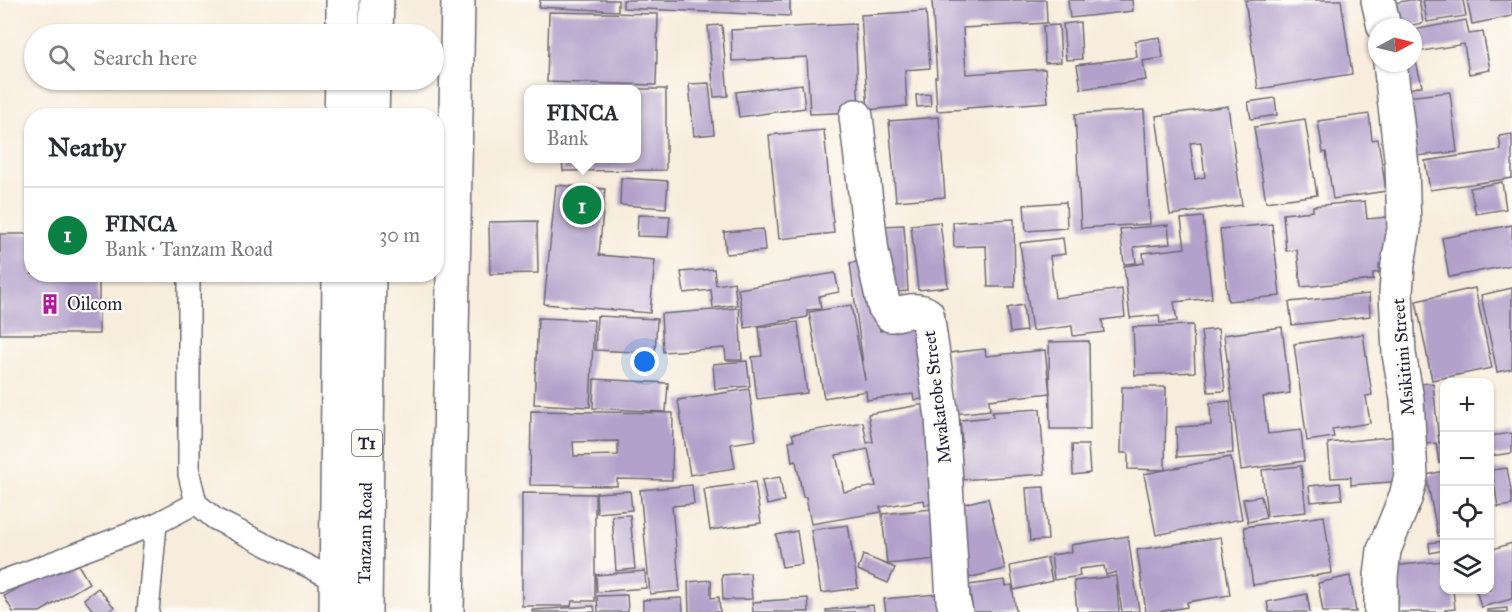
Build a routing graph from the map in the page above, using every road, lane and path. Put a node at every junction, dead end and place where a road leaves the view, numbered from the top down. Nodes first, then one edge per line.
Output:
1 (343, 0) edge
2 (377, 0) edge
3 (458, 0) edge
4 (1378, 0) edge
5 (1382, 18) edge
6 (343, 24) edge
7 (376, 24) edge
8 (1391, 72) edge
9 (342, 90) edge
10 (373, 90) edge
11 (341, 108) edge
12 (372, 108) edge
13 (856, 116) dead end
14 (189, 282) edge
15 (339, 282) edge
16 (369, 282) edge
17 (196, 503) junction
18 (156, 524) junction
19 (335, 580) junction
20 (0, 582) edge
21 (148, 612) edge
22 (336, 612) edge
23 (365, 612) edge
24 (447, 612) edge
25 (956, 612) edge
26 (1382, 612) edge

1 - 6 main road
2 - 7 main road
3 - 24 main road
4 - 5 main road
8 - 26 main road, Msikitini Street
9 - 11 main road
10 - 12 main road
13 - 25 main road, Mwakatobe Street
14 - 17 lane
15 - 19 main road, Tanzam Road / T1
16 - 23 main road, Tanzam Road / T1
17 - 18 lane
17 - 19 lane
18 - 20 lane
18 - 21 lane
19 - 22 main road, Tanzam Road / T1

